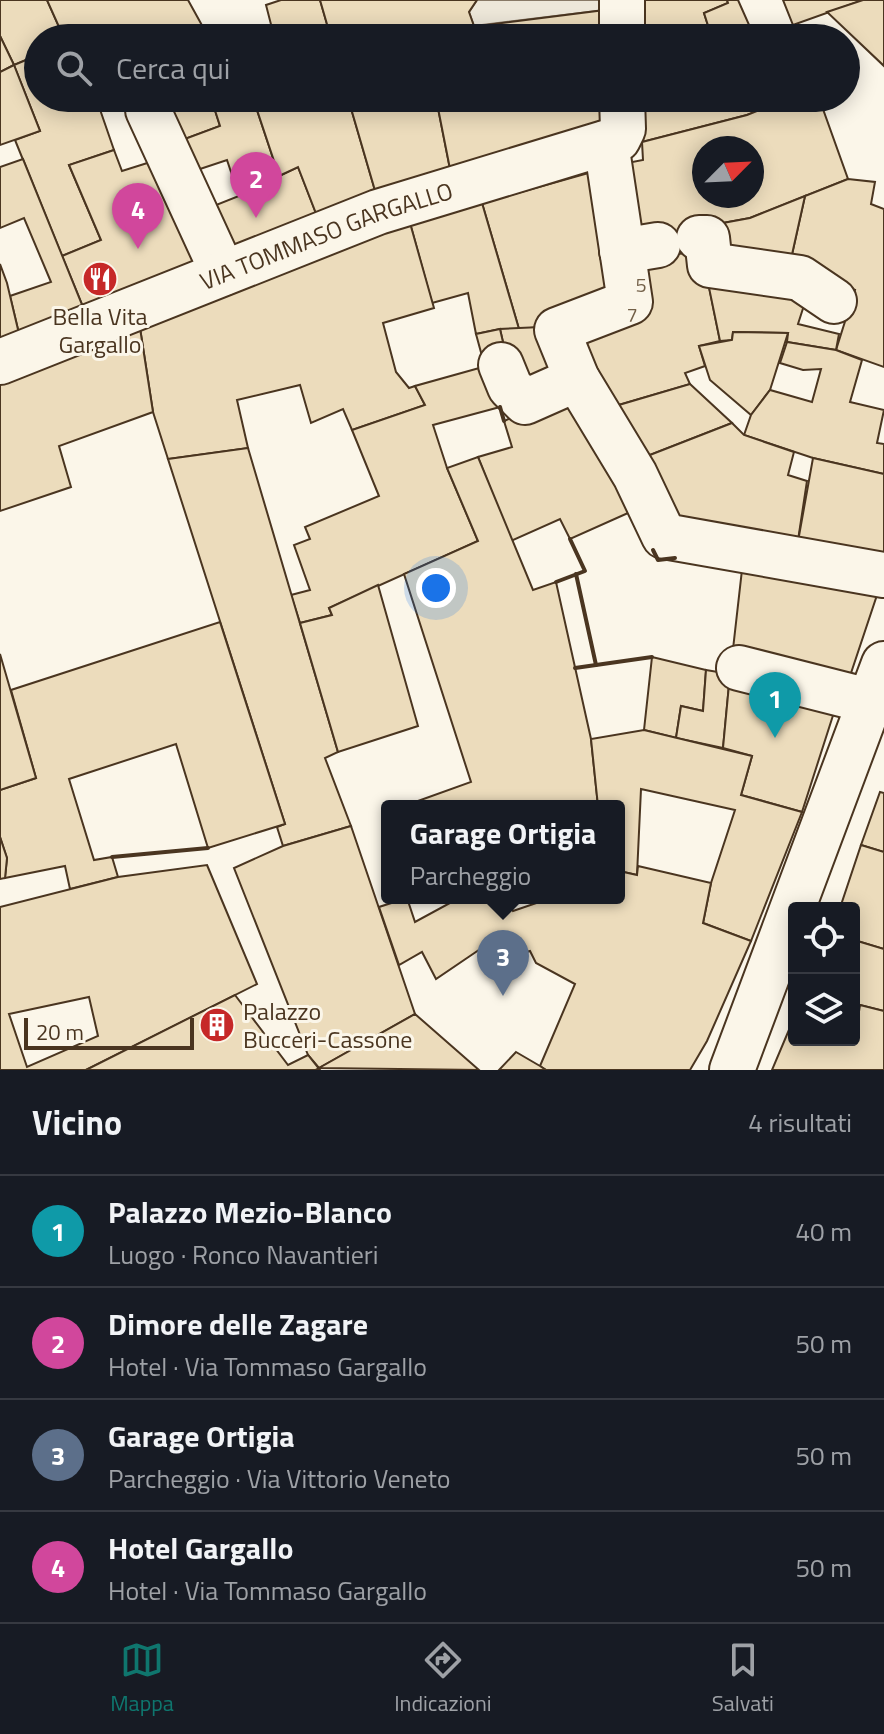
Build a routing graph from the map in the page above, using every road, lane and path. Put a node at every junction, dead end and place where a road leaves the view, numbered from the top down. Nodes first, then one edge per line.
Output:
1 (622, 0) edge
2 (622, 24) edge
3 (149, 112) edge
4 (622, 112) edge
5 (606, 143) junction
6 (660, 245) junction
7 (223, 273) junction
8 (834, 301) dead end
9 (0, 362) edge
10 (501, 365) dead end
11 (577, 379) junction
12 (884, 575) edge
13 (739, 668) dead end
14 (877, 683) edge
15 (732, 1070) edge

1 - 2 street
3 - 7 street
4 - 5 street
5 - 6 street
5 - 7 street, VIA TOMMASO GARGALLO
6 - 8 street
6 - 11 street
7 - 9 street, VIA TOMMASO GARGALLO
10 - 11 street
11 - 12 street
13 - 14 street
14 - 15 street

